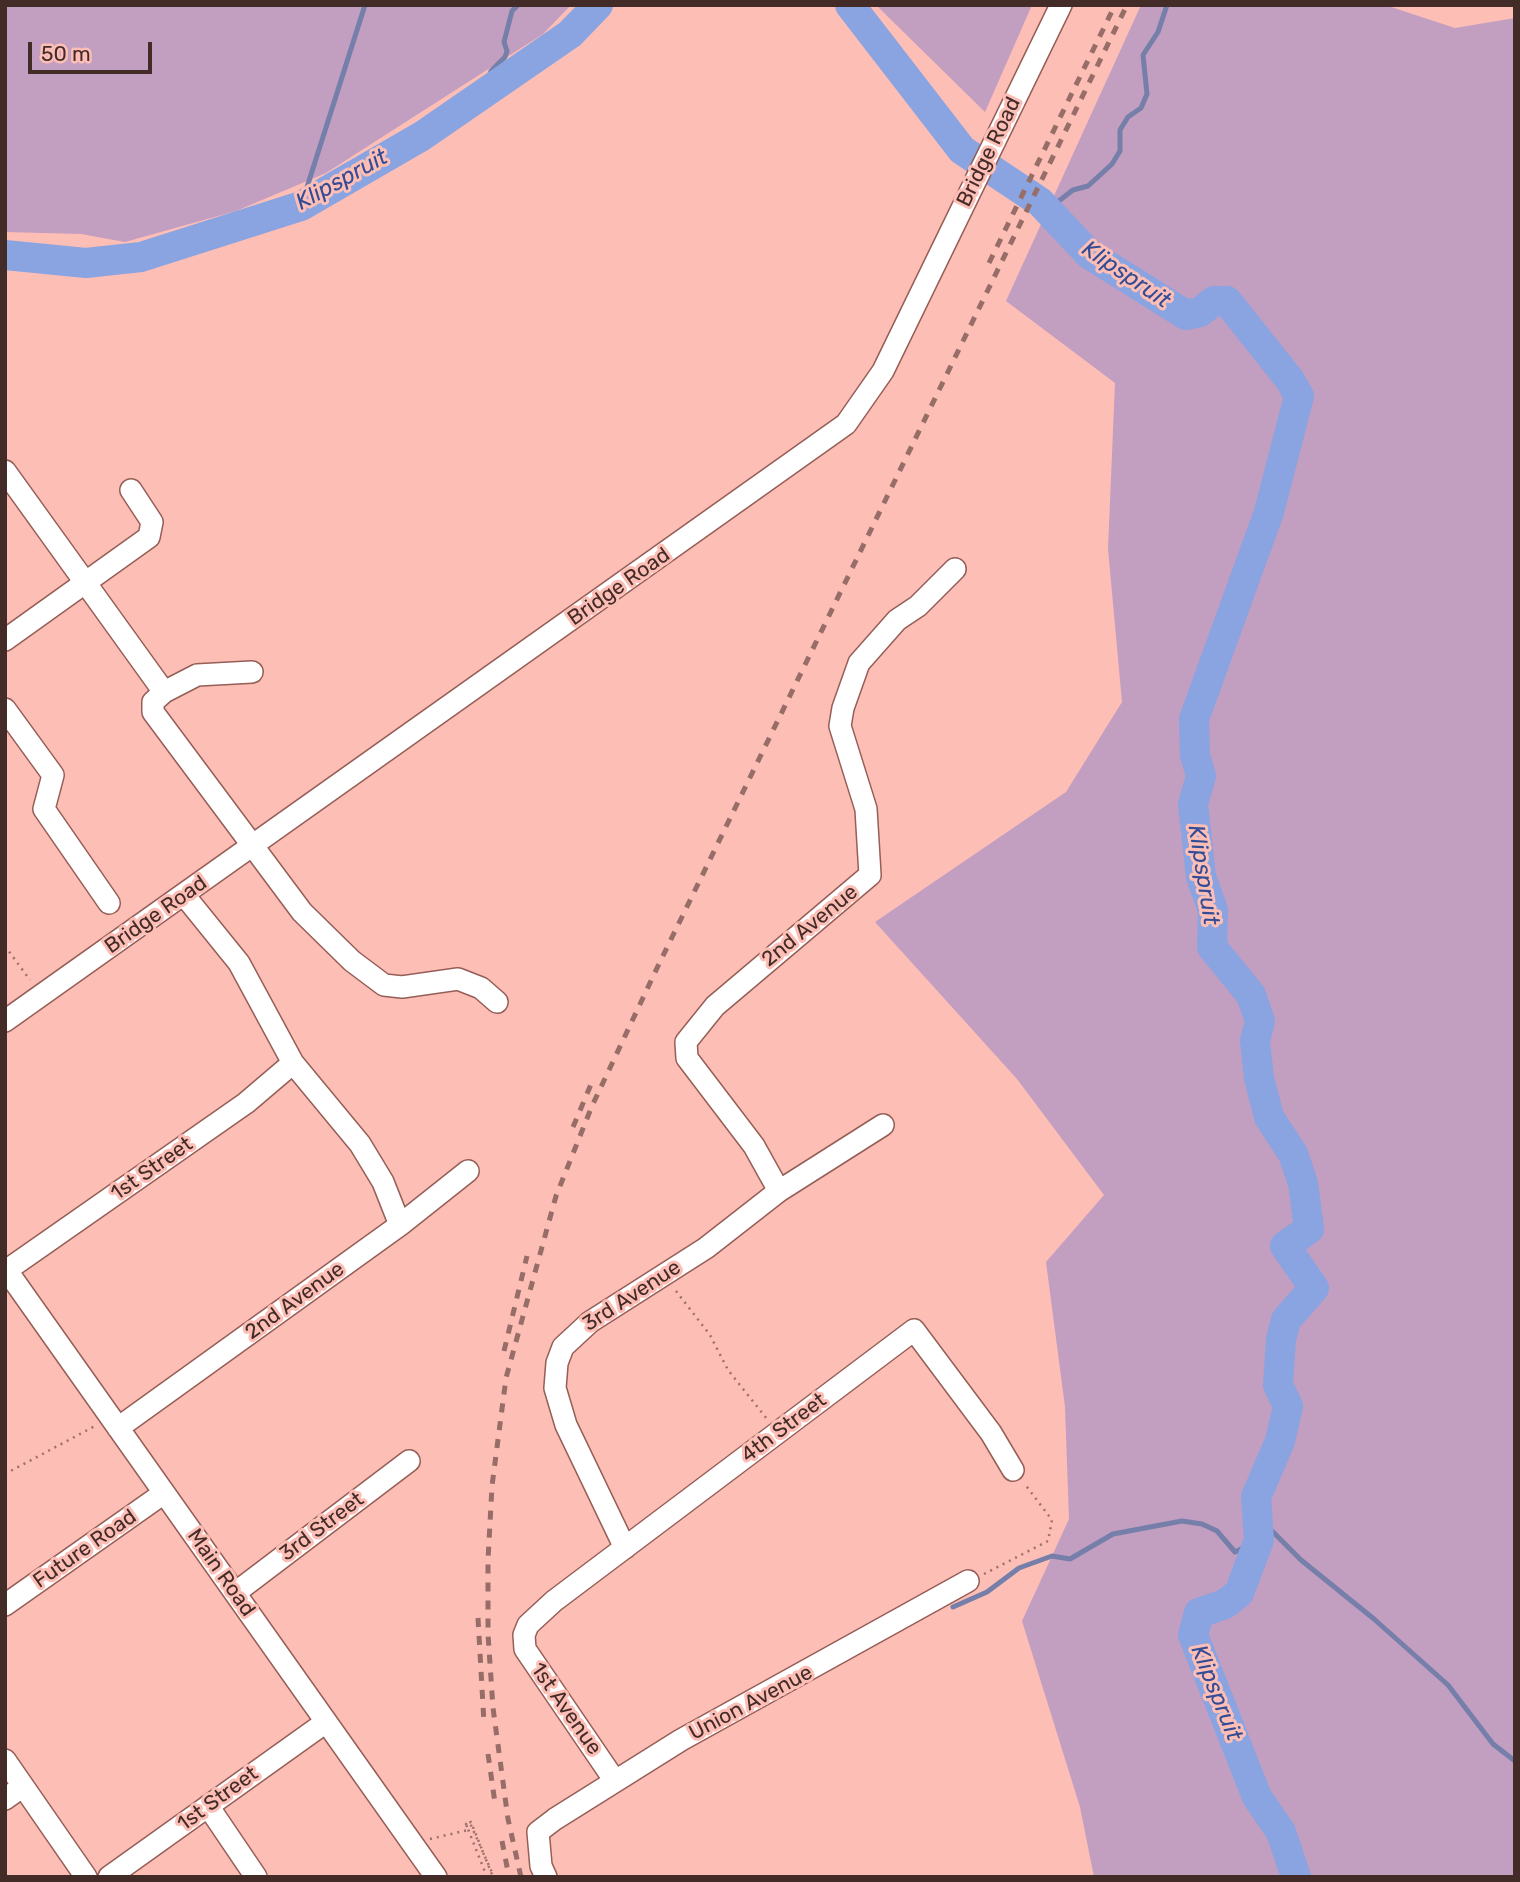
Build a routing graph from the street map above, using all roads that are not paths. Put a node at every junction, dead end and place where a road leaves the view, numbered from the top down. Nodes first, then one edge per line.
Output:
1 (1061, 5) edge
2 (5, 471) edge
3 (131, 490) dead end
4 (955, 569) dead end
5 (85, 583) junction
6 (5, 640) edge
7 (252, 672) dead end
8 (164, 692) junction
9 (5, 709) edge
10 (254, 845) junction
11 (184, 895) junction
12 (109, 903) dead end
13 (497, 1002) dead end
14 (5, 1021) edge
15 (293, 1063) junction
16 (883, 1125) dead end
17 (468, 1171) dead end
18 (779, 1191) junction
19 (400, 1225) junction
20 (8, 1278) edge
21 (115, 1424) junction
22 (409, 1461) dead end
23 (1013, 1470) road end
24 (164, 1493) junction
25 (625, 1548) junction
26 (968, 1581) road end
27 (235, 1593) junction
28 (5, 1605) edge
29 (524, 1635) joint
30 (326, 1722) junction
31 (5, 1760) edge
32 (615, 1781) junction
33 (23, 1786) junction
34 (5, 1798) edge
35 (208, 1806) junction
36 (86, 1877) edge
37 (109, 1877) edge
38 (256, 1877) edge
39 (436, 1877) edge
40 (546, 1877) edge

1 - 10 street, Bridge Road
2 - 5 street
3 - 5 street
4 - 18 street, 2nd Avenue
5 - 6 street
5 - 8 street
7 - 8 street
8 - 10 street
9 - 12 street
10 - 11 street, Bridge Road
10 - 13 street
11 - 14 street, Bridge Road
11 - 15 street
15 - 19 street
15 - 20 street, 1st Street
16 - 18 street, 3rd Avenue
17 - 19 street, 2nd Avenue
18 - 25 street, 3rd Avenue
19 - 21 street, 2nd Avenue
20 - 21 street, Main Road
21 - 24 street, Main Road
22 - 27 street, 3rd Street
23 - 25 street, 4th Street
24 - 27 street, Main Road
24 - 28 street, Future Road
25 - 29 street, 4th Street
26 - 32 street, Union Avenue
27 - 30 street, Main Road
29 - 32 street, 1st Avenue
30 - 35 street, 1st Street
30 - 39 street, Main Road
31 - 33 street
32 - 40 street, Union Avenue
33 - 34 street
33 - 36 street
35 - 37 street, 1st Street
35 - 38 street

